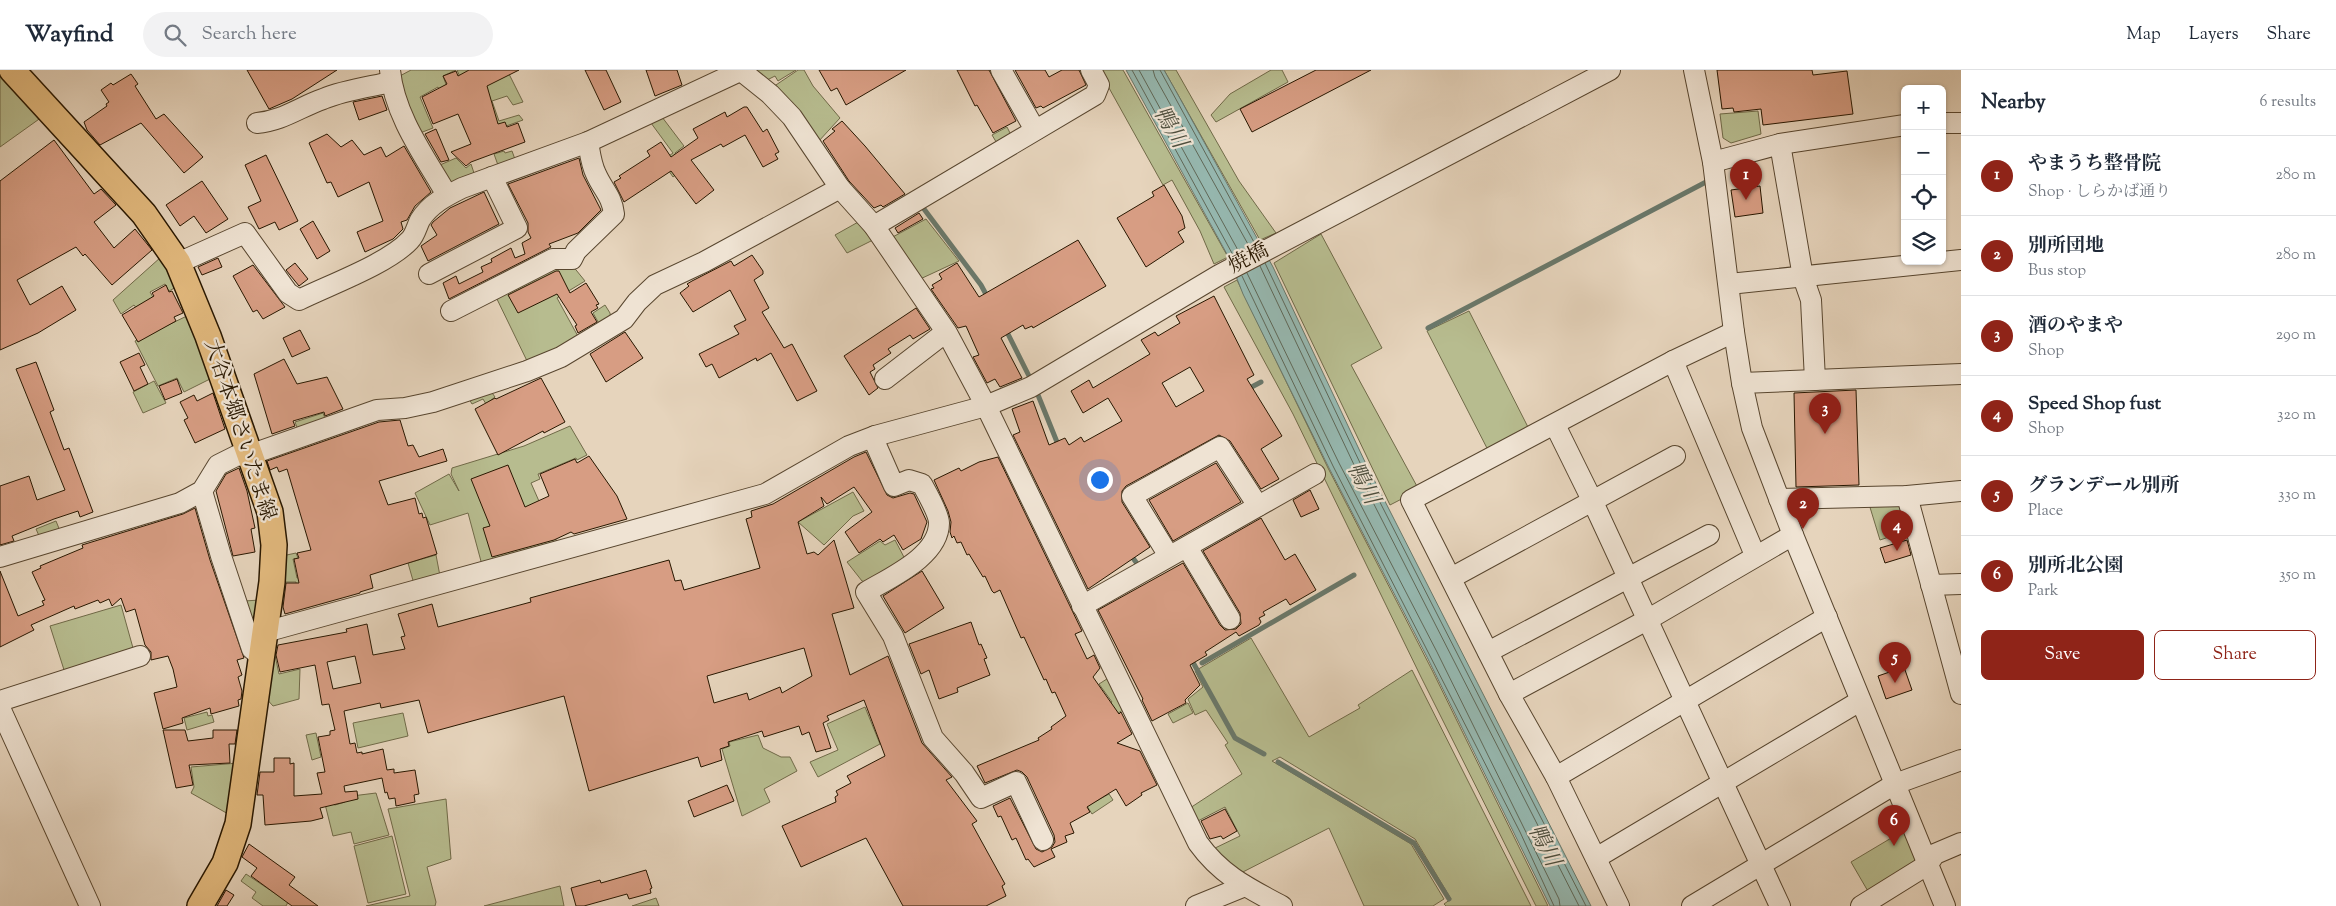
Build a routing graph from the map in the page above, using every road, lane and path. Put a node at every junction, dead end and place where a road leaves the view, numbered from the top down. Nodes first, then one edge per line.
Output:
1 (12, 70) edge
2 (740, 70) edge
3 (1001, 70) edge
4 (1091, 70) edge
5 (1610, 70) edge
6 (1694, 70) edge
7 (391, 76) edge
8 (257, 123) dead end
9 (1946, 123) edge
10 (1961, 123) edge
11 (1901, 126) edge
12 (1035, 130) junction
13 (588, 142) junction
14 (1780, 144) junction
15 (1713, 162) junction
16 (492, 177) junction
17 (840, 188) junction
18 (447, 195) junction
19 (874, 226) junction
20 (1961, 260) edge
21 (178, 263) junction
22 (429, 274) dead end
23 (1803, 277) junction
24 (1729, 284) junction
25 (450, 311) dead end
26 (946, 332) junction
27 (1734, 332) junction
28 (1673, 361) junction
29 (1961, 374) edge
30 (885, 379) dead end
31 (1815, 380) junction
32 (1742, 383) junction
33 (986, 406) junction
34 (1555, 426) junction
35 (875, 436) junction
36 (252, 454) junction
37 (1674, 456) dead end
38 (1314, 474) dead end
39 (1961, 491) edge
40 (202, 492) junction
41 (1907, 496) junction
42 (1592, 500) junction
43 (1779, 500) junction
44 (1258, 506) junction
45 (1793, 534) junction
46 (1709, 535) dead end
47 (1187, 547) junction
48 (1755, 555) junction
49 (1169, 556) junction
50 (0, 558) edge
51 (1627, 576) junction
52 (1451, 578) junction
53 (1961, 584) edge
54 (1931, 585) junction
55 (1082, 606) junction
56 (1826, 617) junction
57 (1230, 619) dead end
58 (1647, 620) junction
59 (263, 644) junction
60 (1488, 652) junction
61 (140, 656) dead end
62 (1509, 694) junction
63 (1961, 694) edge
64 (1684, 700) junction
65 (1860, 701) junction
66 (0, 702) edge
67 (0, 708) edge
68 (6, 739) edge
69 (1961, 760) edge
70 (1556, 776) junction
71 (1722, 782) junction
72 (1895, 784) junction
73 (1043, 840) dead end
74 (1961, 843) edge
75 (1596, 858) junction
76 (1760, 864) junction
77 (1927, 865) junction
78 (1245, 886) junction
79 (90, 906) edge
80 (200, 906) edge
81 (1196, 906) edge
82 (1282, 906) edge
83 (1619, 906) edge
84 (1692, 906) edge
85 (1780, 906) edge
86 (1861, 906) edge
87 (1945, 906) edge

1 - 21 main road, 大谷本郷さいたま線
2 - 13 street
2 - 17 street
3 - 12 street
4 - 12 street
5 - 33 street, 焼橋
6 - 15 street
7 - 8 street
7 - 18 street
9 - 10 street
11 - 14 street
12 - 19 street
13 - 16 street
13 - 25 street
14 - 15 street
14 - 23 street
15 - 24 street
16 - 18 street
16 - 22 street
17 - 19 street
17 - 36 street
18 - 21 street
19 - 26 street
20 - 23 street
21 - 36 main road, 大谷本郷さいたま線
23 - 24 street
23 - 31 street
24 - 27 street
26 - 30 street
26 - 33 street
27 - 28 street
27 - 32 street
28 - 34 street
28 - 48 street
29 - 31 street
31 - 32 street
32 - 43 street
33 - 35 street, 焼橋
33 - 55 street
34 - 42 street
34 - 52 street
35 - 59 street, 焼橋
35 - 73 street
36 - 40 street
36 - 59 main road, 大谷本郷さいたま線
37 - 42 street
38 - 44 street
39 - 41 street
40 - 50 street
40 - 59 street
41 - 43 street
41 - 54 street
42 - 51 street
42 - 52 street
43 - 45 street
44 - 47 street
44 - 49 street
45 - 48 street
45 - 56 street
46 - 51 street
47 - 49 street
47 - 57 street
48 - 58 street
49 - 55 street
51 - 58 street
51 - 60 street
52 - 60 street
53 - 54 street
54 - 63 street
55 - 78 street
56 - 64 street
56 - 65 street
58 - 62 street
58 - 64 street
59 - 80 main road, 大谷本郷さいたま線
60 - 62 street
61 - 66 street
62 - 70 street
64 - 70 street
64 - 71 street
65 - 71 street
65 - 72 street
67 - 68 street
68 - 79 street
69 - 72 street
70 - 75 street
71 - 75 street
71 - 76 street
72 - 76 street
72 - 77 street
74 - 77 street
75 - 83 street
76 - 84 street
76 - 85 street
77 - 86 street
77 - 87 street
78 - 81 street
78 - 82 street

